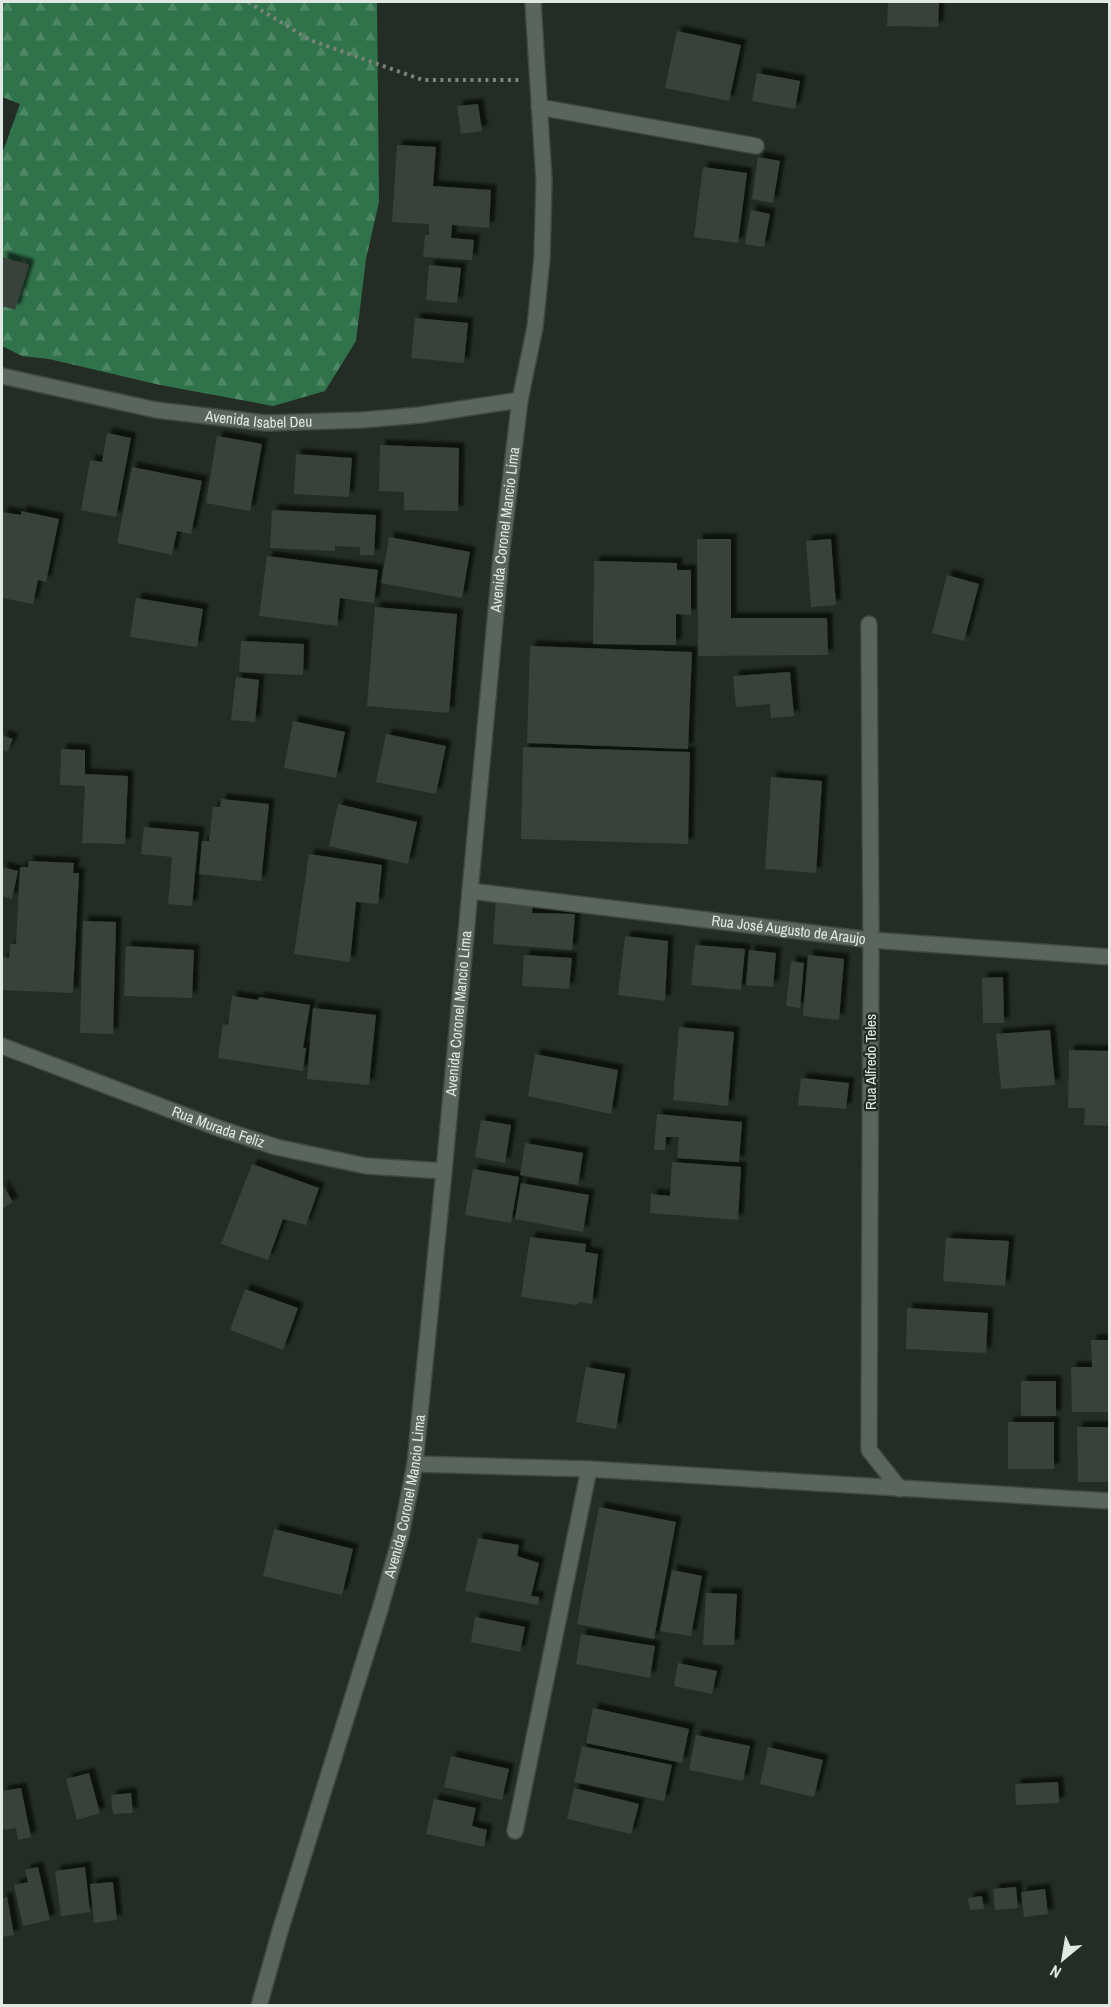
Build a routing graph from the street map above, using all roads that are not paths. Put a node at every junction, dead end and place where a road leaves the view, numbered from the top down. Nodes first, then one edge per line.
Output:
1 (533, 2) edge
2 (539, 107) junction
3 (756, 146) dead end
4 (2, 376) edge
5 (520, 400) junction
6 (869, 624) dead end
7 (470, 891) junction
8 (871, 940) junction
9 (1110, 957) edge
10 (2, 1046) edge
11 (444, 1172) junction
12 (415, 1464) junction
13 (589, 1469) junction
14 (900, 1489) junction
15 (1110, 1501) edge
16 (515, 1831) dead end
17 (259, 2006) edge

1 - 2 street, Avenida Coronel Mancio Lima
2 - 3 street
2 - 5 street, Avenida Coronel Mancio Lima
4 - 5 street, Avenida Isabel Deu
5 - 7 street, Avenida Coronel Mancio Lima
6 - 8 street, Rua Alfredo Teles
7 - 8 street, Rua José Augusto de Araujo
7 - 11 street, Avenida Coronel Mancio Lima
8 - 9 street, Rua José Augusto de Araujo
8 - 14 street, Rua Alfredo Teles
10 - 11 street, Rua Murada Feliz
11 - 12 street, Avenida Coronel Mancio Lima
12 - 13 street
12 - 17 street, Avenida Coronel Mancio Lima
13 - 14 street
13 - 16 street
14 - 15 street

